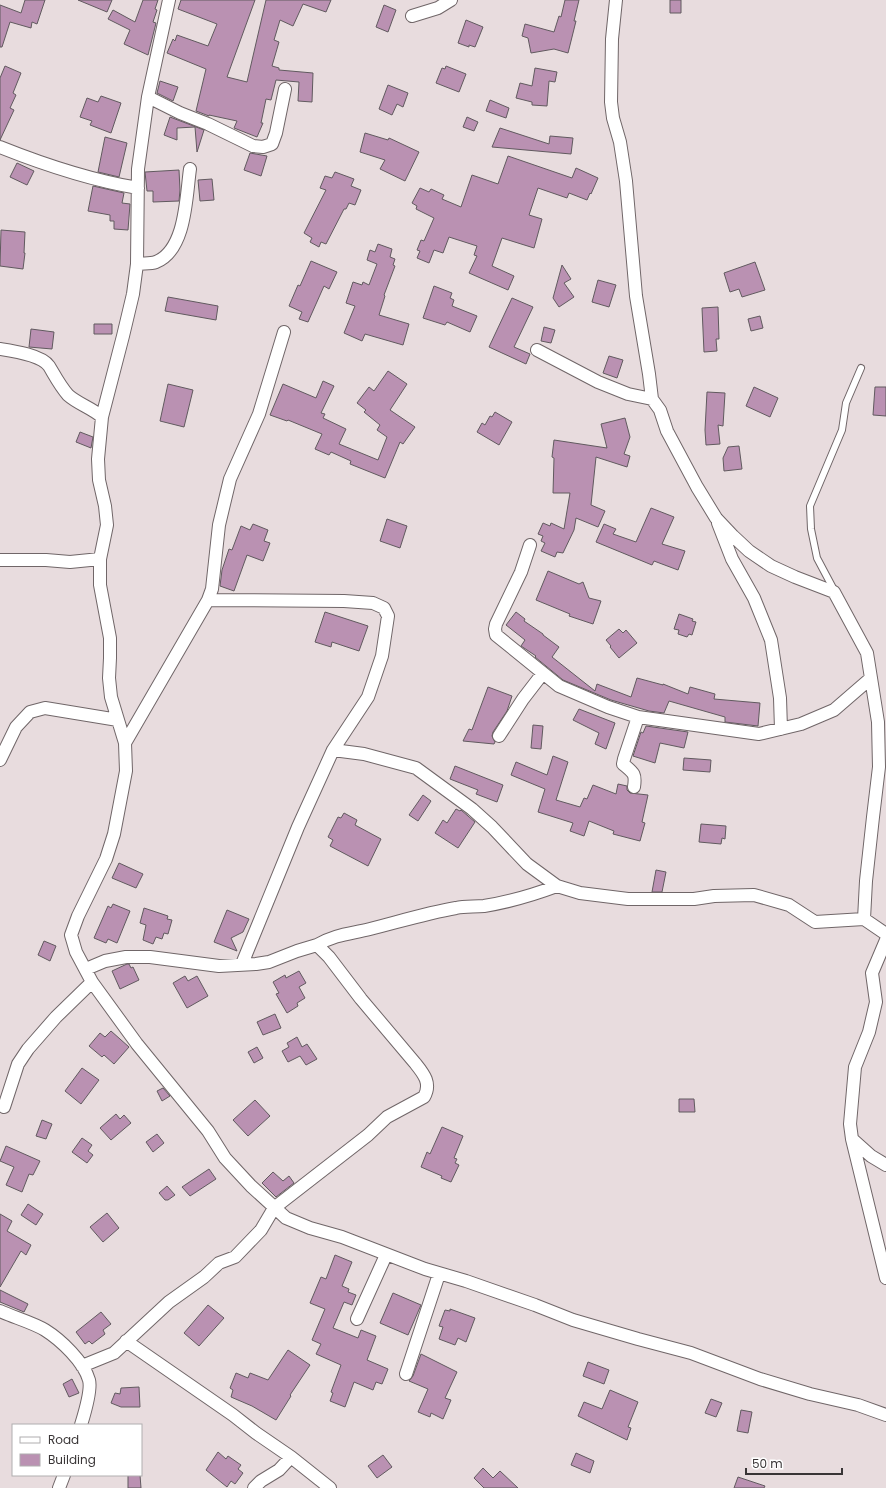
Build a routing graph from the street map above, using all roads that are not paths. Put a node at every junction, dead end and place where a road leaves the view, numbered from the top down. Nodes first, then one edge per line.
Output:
1 (169, 0) edge
2 (451, 0) edge
3 (616, 0) edge
4 (412, 16) dead end
5 (285, 89) dead end
6 (148, 97) junction
7 (0, 147) edge
8 (190, 169) dead end
9 (138, 188) junction
10 (137, 264) junction
11 (284, 332) dead end
12 (0, 348) edge
13 (537, 350) dead end
14 (861, 368) dead end
15 (652, 399) junction
16 (102, 417) junction
17 (716, 518) junction
18 (530, 545) dead end
19 (100, 559) junction
20 (0, 560) edge
21 (834, 592) junction
22 (208, 600) junction
23 (543, 673) junction
24 (871, 678) junction
25 (638, 717) junction
26 (118, 720) junction
27 (781, 729) junction
28 (499, 736) dead end
29 (125, 743) junction
30 (333, 750) junction
31 (0, 760) edge
32 (634, 787) dead end
33 (557, 886) junction
34 (864, 919) junction
35 (886, 934) edge
36 (886, 940) edge
37 (317, 945) junction
38 (242, 964) junction
39 (86, 969) junction
40 (92, 982) junction
41 (4, 1107) dead end
42 (852, 1139) junction
43 (886, 1165) edge
44 (274, 1208) junction
45 (386, 1255) junction
46 (439, 1274) junction
47 (886, 1278) edge
48 (0, 1311) edge
49 (357, 1319) dead end
50 (126, 1341) junction
51 (82, 1366) junction
52 (406, 1374) dead end
53 (886, 1415) edge
54 (81, 1424) edge
55 (291, 1457) junction
56 (64, 1476) edge
57 (60, 1488) edge
58 (254, 1488) edge
59 (330, 1488) edge

1 - 6 street
2 - 4 street
3 - 15 street
5 - 6 street
6 - 9 street
7 - 9 street
8 - 10 street
9 - 10 street
10 - 16 street
11 - 22 street
12 - 16 street
13 - 15 street
14 - 21 lane
15 - 17 street
16 - 19 street
17 - 21 street
17 - 27 street
18 - 23 street
19 - 20 street
19 - 26 street
21 - 24 street
22 - 29 street
22 - 30 street
23 - 25 street
23 - 28 street
24 - 27 street
24 - 34 street
25 - 27 street
25 - 32 street
26 - 29 street
26 - 31 street
29 - 39 street
30 - 33 street
30 - 38 street
33 - 34 street
33 - 37 street
34 - 35 street
36 - 42 street
37 - 38 street
37 - 44 street
38 - 39 street
39 - 40 street
40 - 41 street
40 - 44 street
42 - 43 street
42 - 47 street
44 - 45 street
44 - 50 street
45 - 46 street
45 - 49 street
46 - 52 street
46 - 53 street
48 - 51 street
50 - 51 street
50 - 55 street
51 - 54 street
55 - 58 street
55 - 59 street
56 - 57 street

